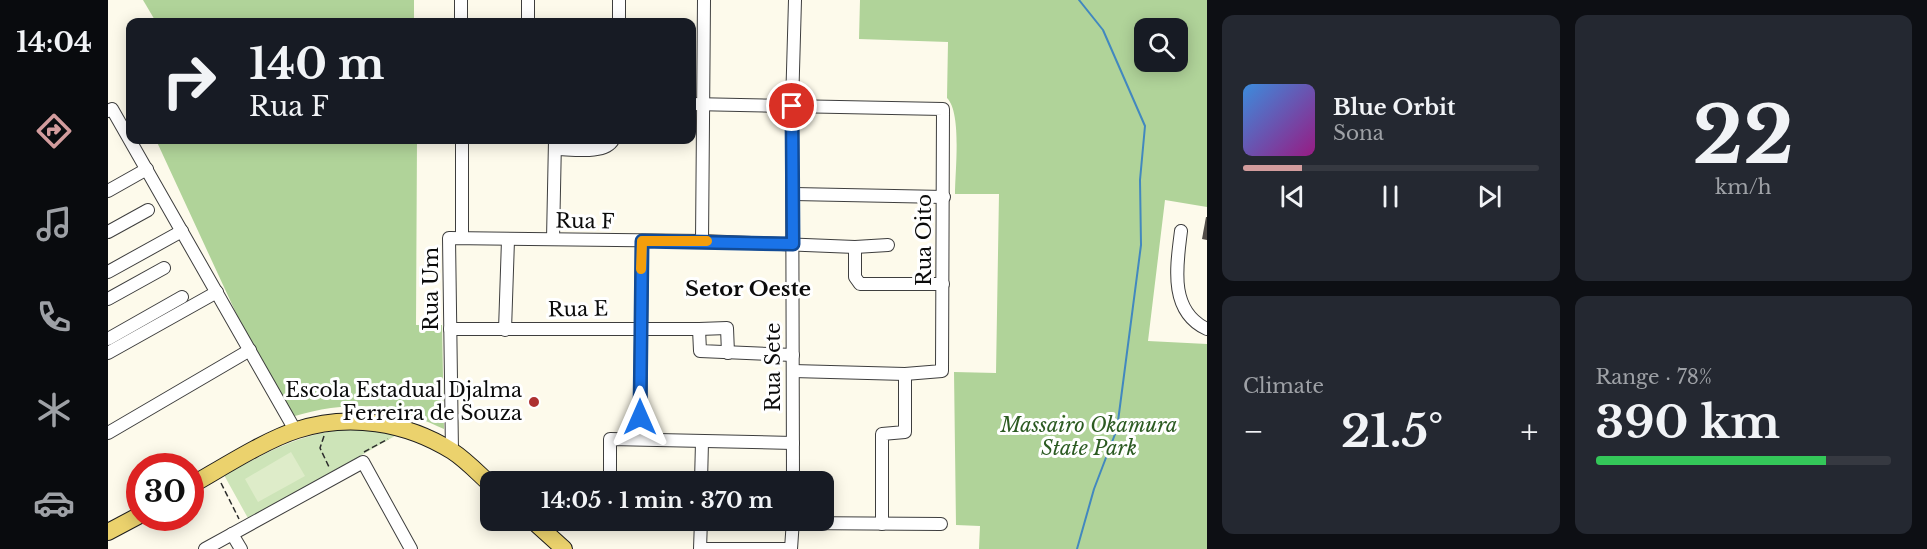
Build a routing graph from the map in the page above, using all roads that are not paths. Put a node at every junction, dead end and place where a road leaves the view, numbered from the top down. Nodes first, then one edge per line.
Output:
1 (461, 0) edge
2 (528, 0) edge
3 (620, 0) edge
4 (704, 0) edge
5 (795, 0) edge
6 (461, 18) edge
7 (528, 18) edge
8 (619, 18) edge
9 (697, 104) edge
10 (792, 106) junction
11 (108, 111) edge
12 (126, 133) edge
13 (132, 144) edge
14 (462, 144) edge
15 (555, 144) edge
16 (611, 144) edge
17 (147, 169) junction
18 (108, 191) edge
19 (794, 194) junction
20 (944, 198) junction
21 (148, 210) dead end
22 (182, 231) junction
23 (1181, 231) dead end
24 (108, 232) edge
25 (462, 238) junction
26 (553, 239) junction
27 (508, 240) junction
28 (642, 241) junction
29 (702, 241) junction
30 (793, 244) junction
31 (888, 245) dead end
32 (855, 247) junction
33 (164, 268) dead end
34 (108, 272) edge
35 (943, 284) junction
36 (217, 292) junction
37 (182, 297) dead end
38 (108, 299) edge
39 (640, 328) junction
40 (1207, 328) edge
41 (450, 329) junction
42 (699, 329) junction
43 (505, 330) junction
44 (108, 339) edge
45 (250, 351) junction
46 (108, 353) edge
47 (728, 353) junction
48 (793, 354) junction
49 (793, 371) junction
50 (905, 374) junction
51 (295, 430) junction
52 (108, 433) edge
53 (640, 439) junction
54 (702, 442) junction
55 (793, 443) junction
56 (452, 451) junction
57 (610, 471) edge
58 (701, 471) edge
59 (793, 471) edge
60 (480, 475) edge
61 (204, 478) edge
62 (126, 522) edge
63 (834, 523) edge
64 (882, 524) junction
65 (941, 524) dead end
66 (544, 531) edge
67 (701, 531) edge
68 (792, 531) edge
69 (108, 532) edge
70 (232, 534) junction
71 (205, 549) edge
72 (241, 549) edge
73 (411, 549) edge
74 (564, 549) edge
75 (700, 549) edge
76 (791, 549) edge

1 - 6 street
2 - 7 street
3 - 8 street
4 - 9 street
5 - 10 street, Rua Sete
9 - 10 street
9 - 29 street
10 - 19 street, Rua Sete
10 - 20 street, Rua Oito
11 - 12 street
13 - 17 street
14 - 25 street, Rua Um
15 - 16 street
15 - 26 street
17 - 18 street
17 - 22 street
19 - 20 street
19 - 30 street, Rua Sete
20 - 35 street, Rua Oito
21 - 24 street
22 - 34 street
22 - 36 street
23 - 40 street
25 - 27 street, Rua F
25 - 41 street, Rua Um
26 - 27 street, Rua F
26 - 28 street, Rua F
27 - 43 street
28 - 29 street, Rua F
28 - 39 street
29 - 30 street, Rua F
30 - 32 street, Rua F
30 - 48 street, Rua Sete
31 - 32 street, Rua F
32 - 35 street
33 - 38 street
35 - 50 street, Rua Oito
36 - 45 street
36 - 46 street
37 - 44 street
39 - 42 street, Rua E
39 - 43 street, Rua E
39 - 53 street
41 - 43 street, Rua E
41 - 56 street, Rua Um
42 - 47 street
42 - 47 street, Rua E
45 - 51 street
45 - 52 street
47 - 48 street
48 - 49 street, Rua Sete
49 - 50 street
49 - 55 street, Rua Sete
50 - 64 street
51 - 56 main road
51 - 61 main road
53 - 54 street
53 - 57 street
54 - 55 street
54 - 58 street
55 - 59 street, Rua Sete
56 - 60 main road
62 - 69 main road
63 - 64 street
64 - 65 street
66 - 74 main road
67 - 75 street
68 - 76 street
70 - 71 street
70 - 72 street
70 - 73 street
75 - 76 street

